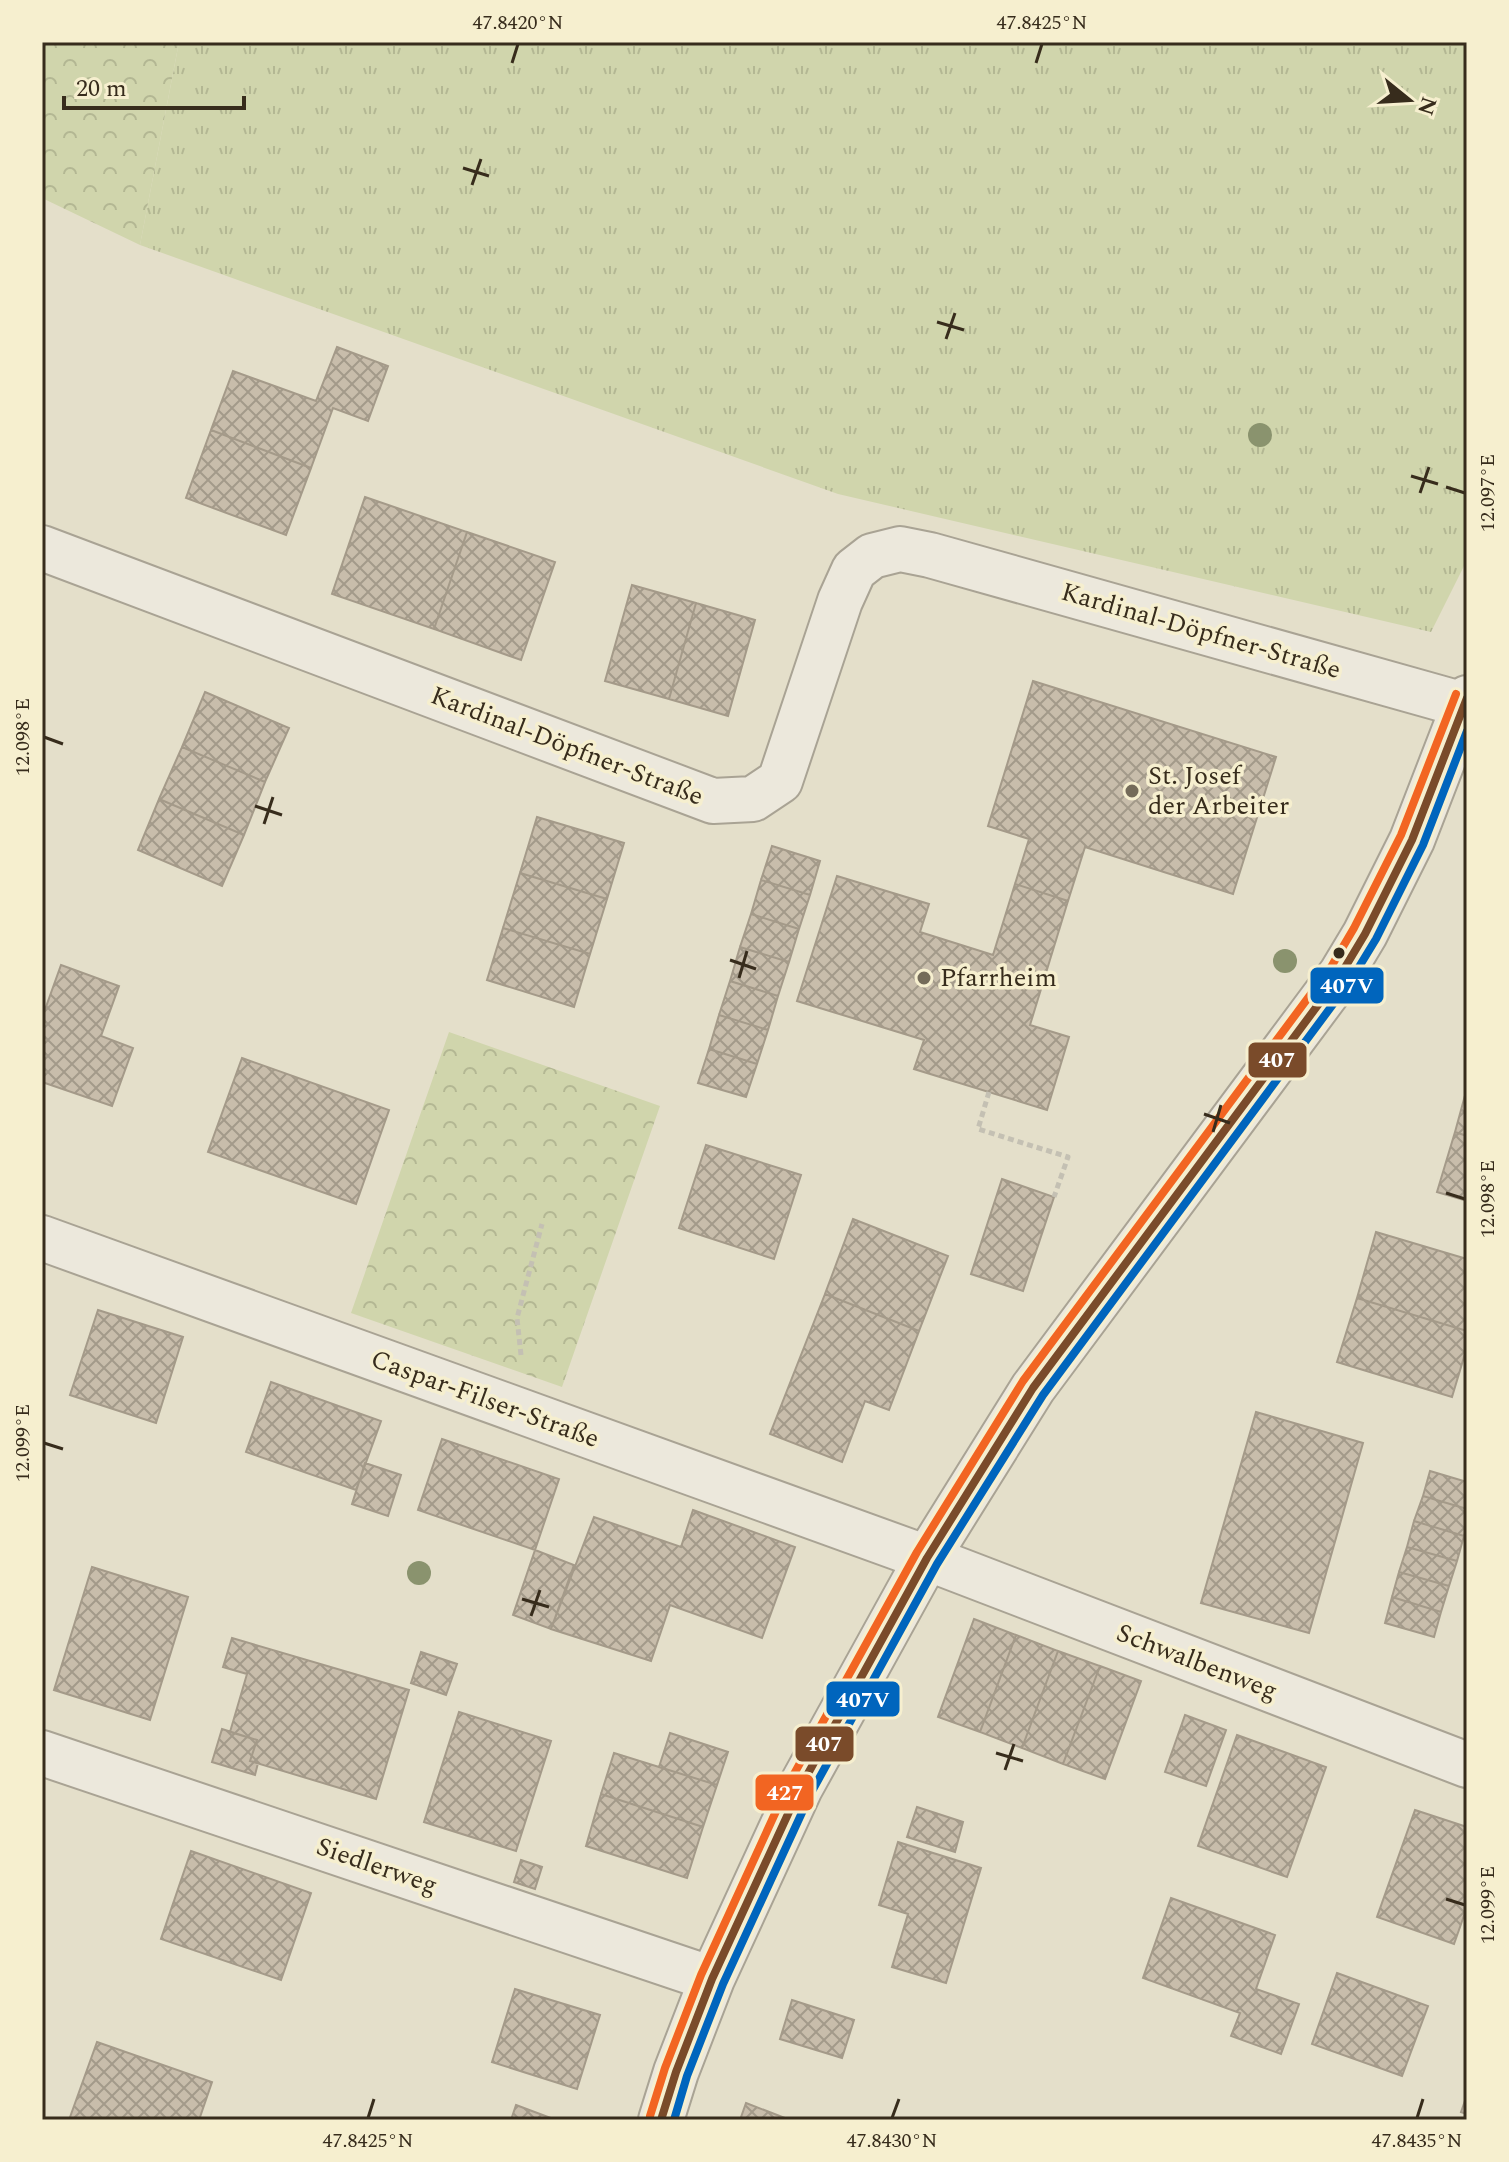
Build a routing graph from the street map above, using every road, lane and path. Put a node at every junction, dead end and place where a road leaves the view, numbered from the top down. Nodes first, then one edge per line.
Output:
1 (42, 548) edge
2 (1465, 701) edge
3 (989, 1092) dead end
4 (1054, 1197) dead end
5 (542, 1224) dead end
6 (42, 1238) edge
7 (525, 1364) dead end
8 (927, 1558) junction
9 (42, 1753) edge
10 (1467, 1765) edge
11 (712, 1979) junction
12 (661, 2120) edge

1 - 2 street, Kardinal-Döpfner-Straße
2 - 8 street
3 - 4 path
5 - 7 path
6 - 8 street, Caspar-Filser-Straße
8 - 10 street, Schwalbenweg
8 - 11 street
9 - 11 street, Siedlerweg
11 - 12 street

